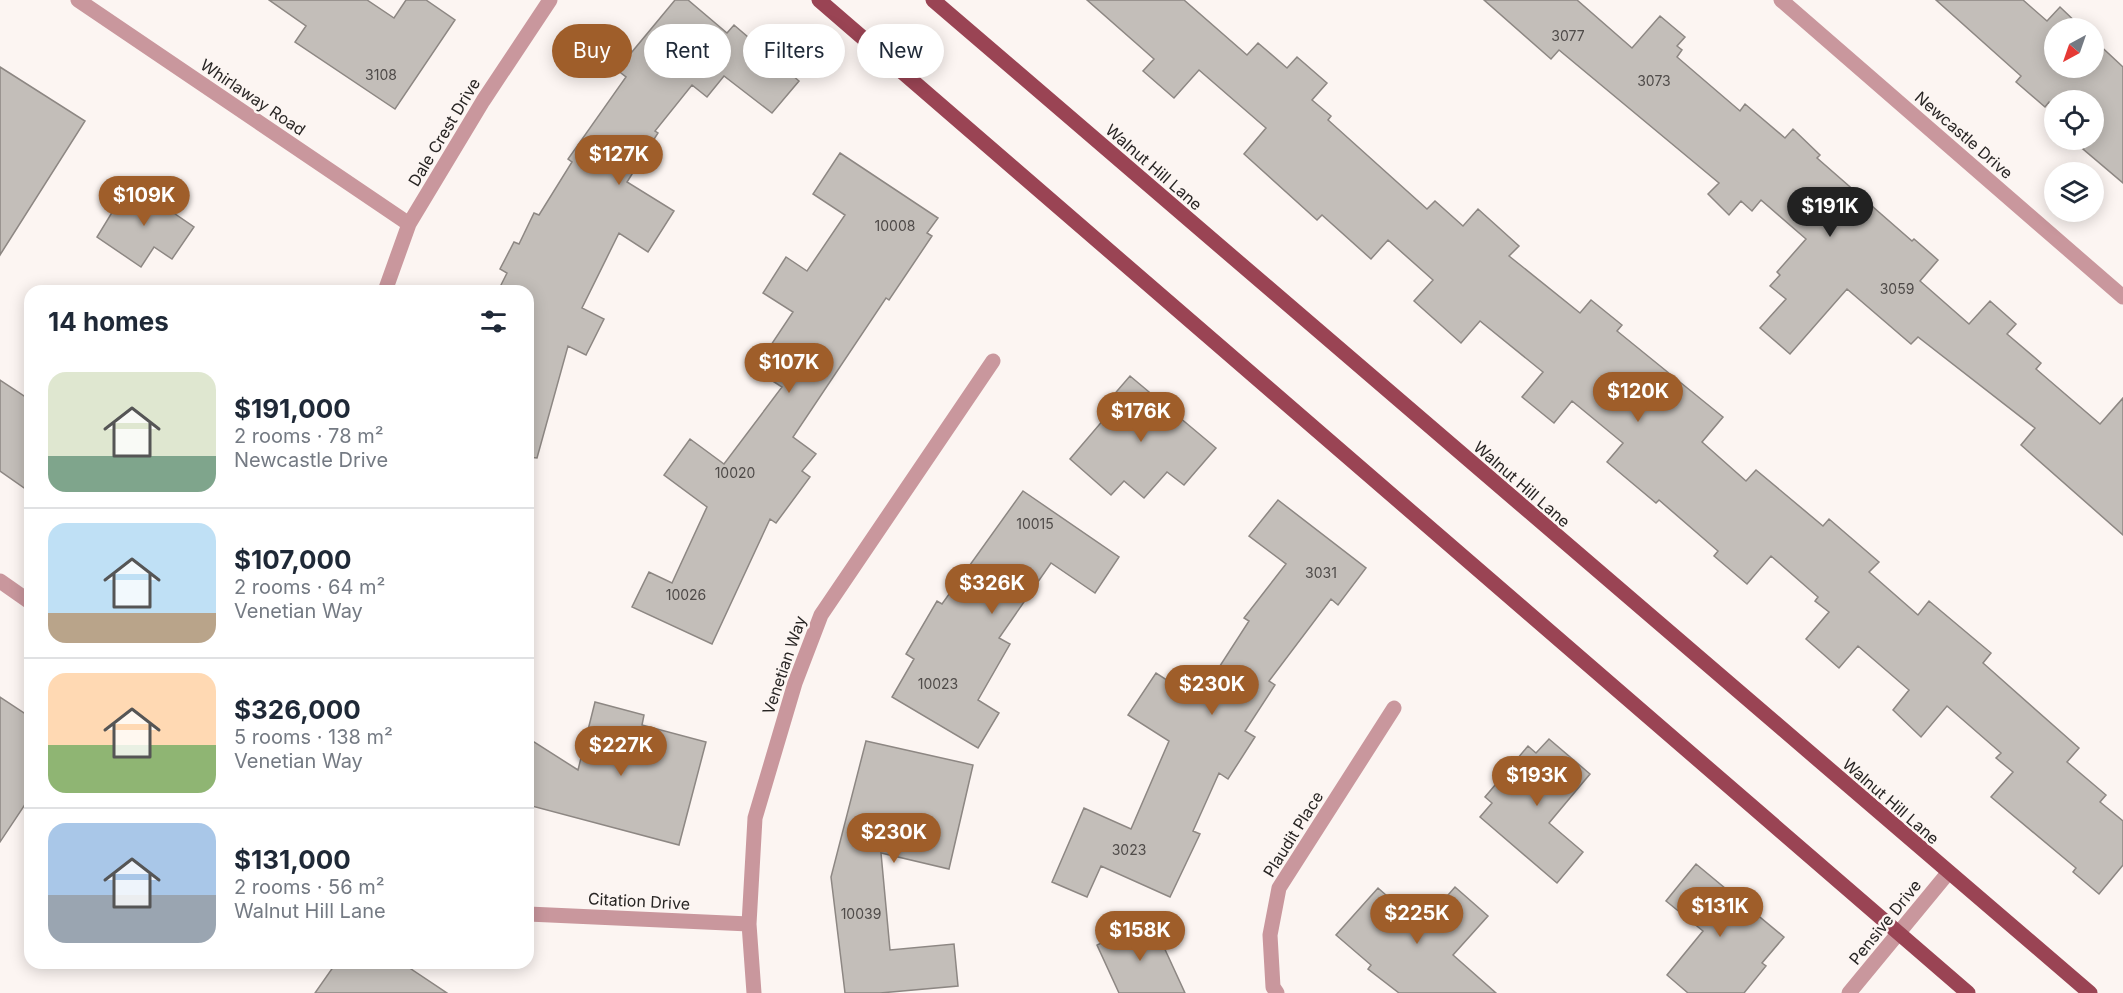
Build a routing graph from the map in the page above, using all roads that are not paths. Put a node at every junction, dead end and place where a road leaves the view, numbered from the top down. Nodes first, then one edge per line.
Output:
1 (78, 0) edge
2 (550, 0) edge
3 (819, 0) edge
4 (933, 0) edge
5 (1781, 0) edge
6 (409, 224) junction
7 (387, 285) edge
8 (2123, 297) edge
9 (993, 361) dead end
10 (0, 581) edge
11 (24, 598) edge
12 (1394, 708) dead end
13 (1948, 873) junction
14 (534, 914) edge
15 (749, 924) junction
16 (1898, 934) junction
17 (754, 993) edge
18 (1277, 993) edge
19 (1849, 993) edge
20 (1968, 993) edge
21 (2090, 993) edge

1 - 6 street, Whirlaway Road
2 - 6 street, Dale Crest Drive
3 - 16 main road
4 - 13 main road, Walnut Hill Lane
5 - 8 street, Newcastle Drive
6 - 7 street, Dale Crest Drive
9 - 15 street, Venetian Way
10 - 11 street
12 - 18 street, Plaudit Place
13 - 16 street, Pensive Drive
13 - 21 main road, Walnut Hill Lane
14 - 15 street, Citation Drive
15 - 17 street, Venetian Way
16 - 19 street, Pensive Drive
16 - 20 main road

